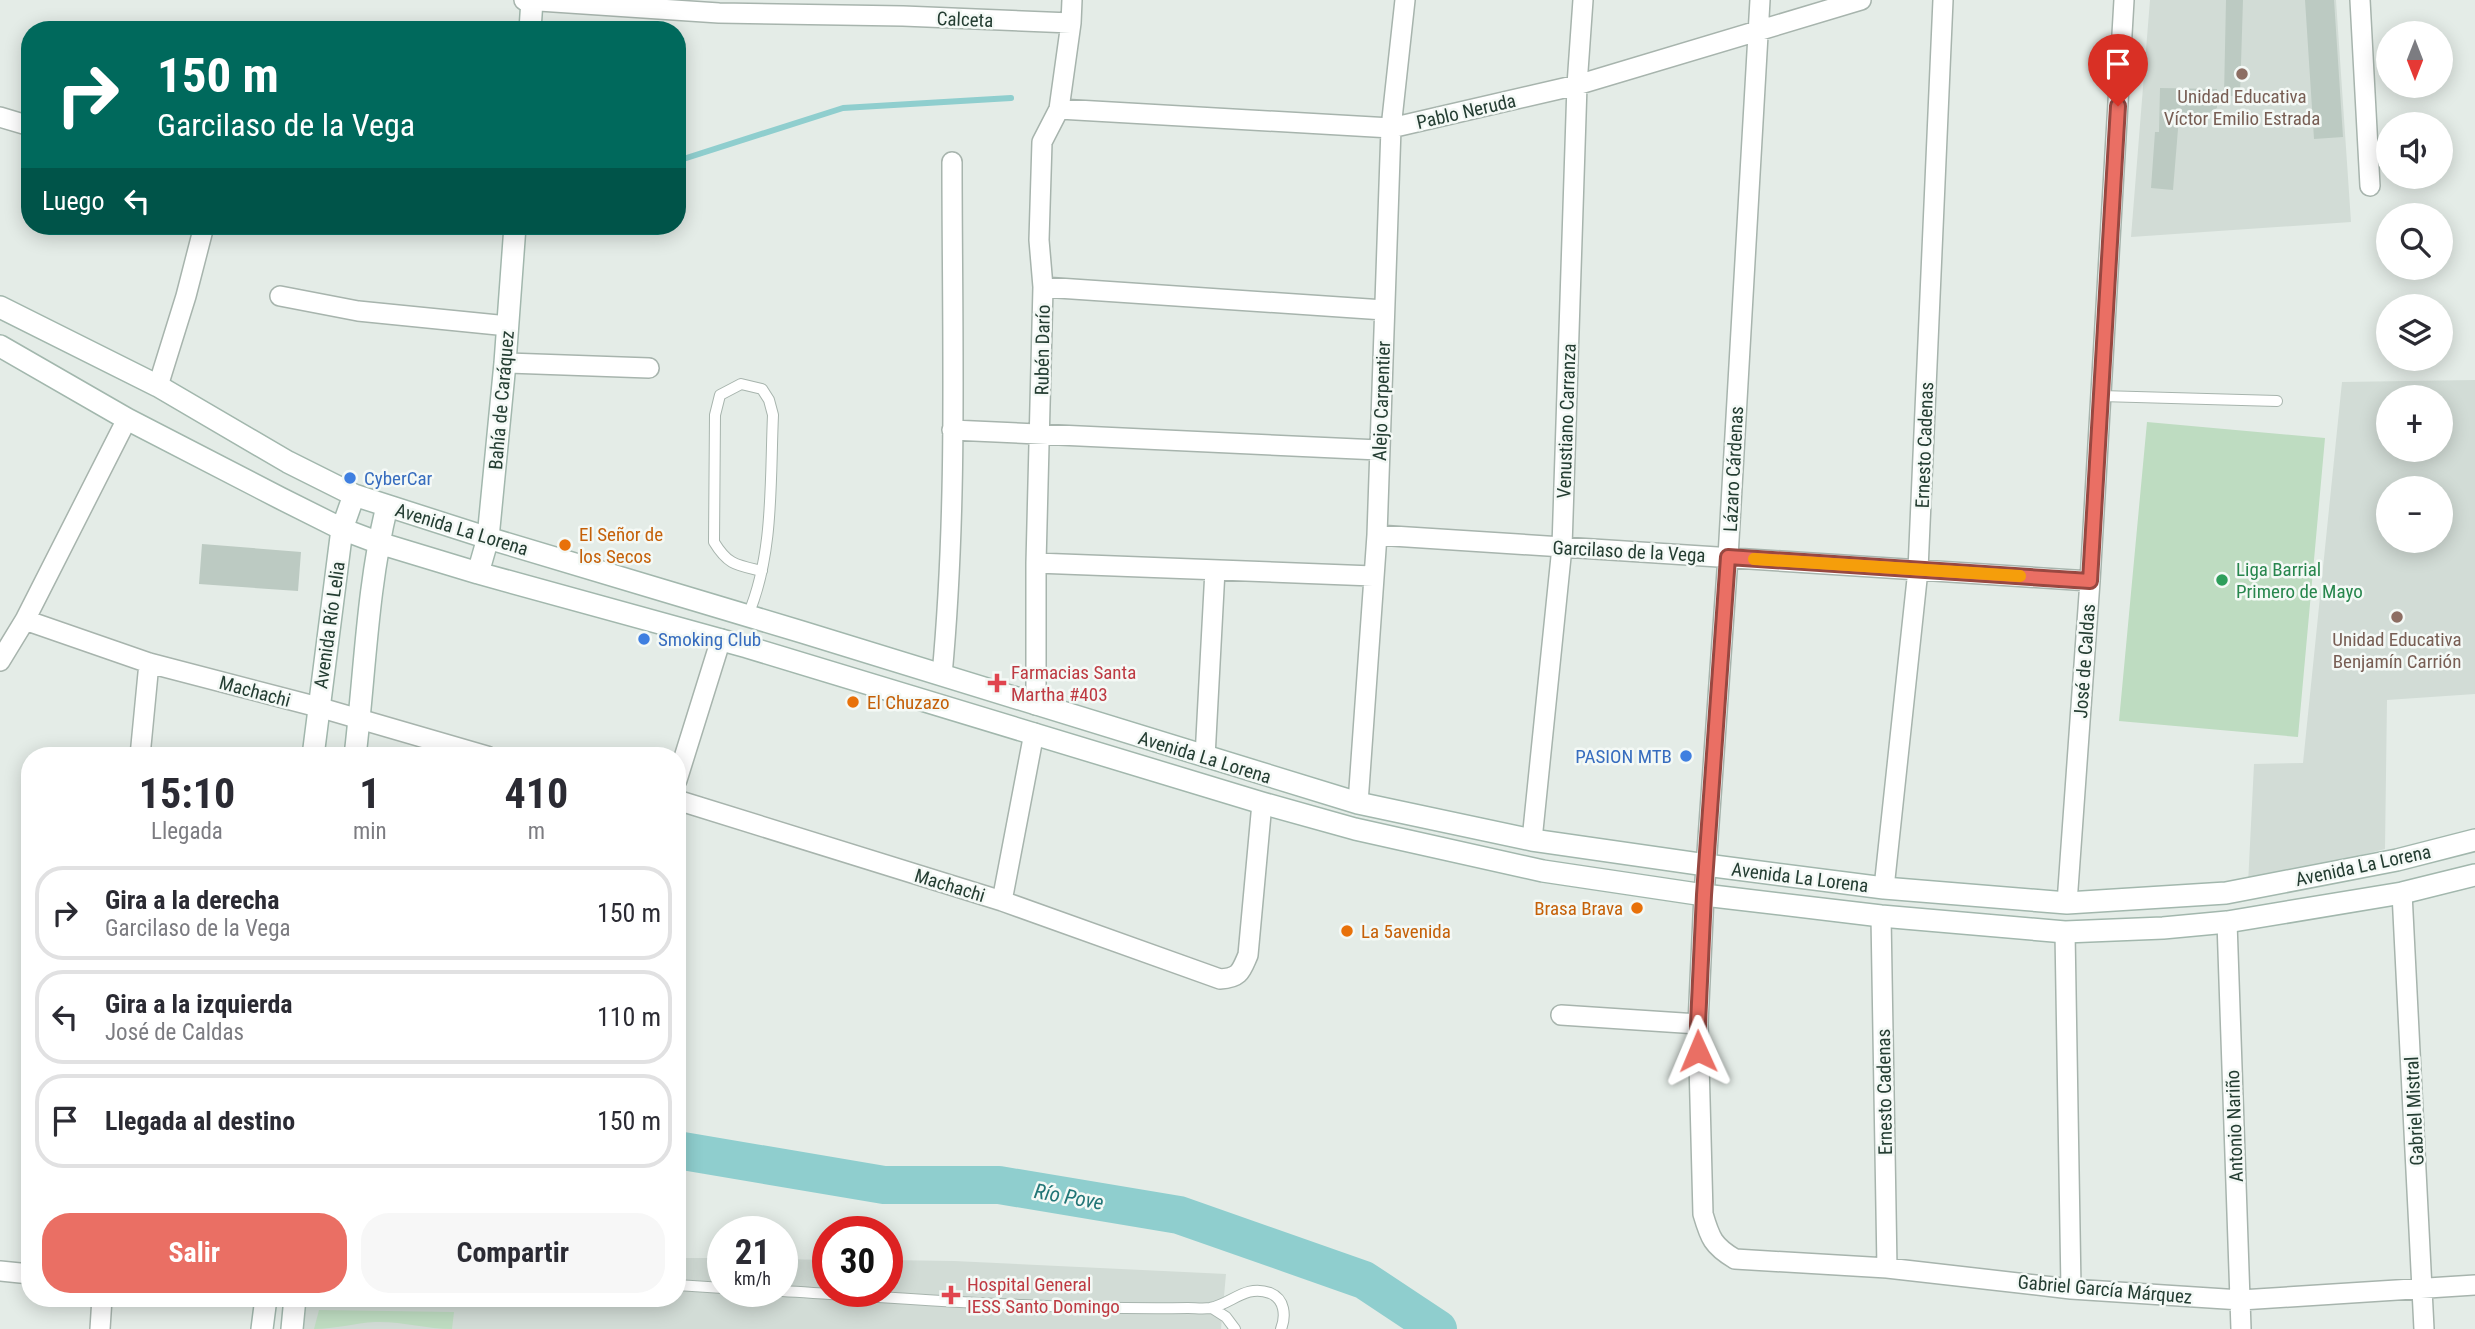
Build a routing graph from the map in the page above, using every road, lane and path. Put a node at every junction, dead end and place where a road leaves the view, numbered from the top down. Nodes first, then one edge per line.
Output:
1 (1072, 0) edge
2 (1405, 0) edge
3 (1583, 0) edge
4 (1760, 0) edge
5 (1861, 0) edge
6 (1943, 0) edge
7 (2124, 0) edge
8 (2360, 0) edge
9 (529, 1) edge
10 (720, 6) edge
11 (904, 8) edge
12 (530, 21) edge
13 (1071, 23) junction
14 (1758, 32) junction
15 (1577, 85) junction
16 (1059, 109) junction
17 (0, 117) edge
18 (21, 123) edge
19 (1391, 128) junction
20 (952, 162) dead end
21 (2370, 186) dead end
22 (202, 235) edge
23 (514, 235) edge
24 (1043, 287) junction
25 (280, 296) dead end
26 (0, 307) edge
27 (1384, 310) junction
28 (508, 326) junction
29 (0, 346) edge
30 (505, 363) junction
31 (649, 368) dead end
32 (158, 386) junction
33 (2101, 396) junction
34 (2277, 401) dead end
35 (127, 418) junction
36 (952, 429) junction
37 (1041, 434) junction
38 (1379, 450) junction
39 (354, 495) junction
40 (387, 506) junction
41 (342, 529) junction
42 (1377, 535) junction
43 (488, 538) junction
44 (379, 542) junction
45 (1562, 547) junction
46 (1728, 557) junction
47 (1036, 563) junction
48 (1215, 570) junction
49 (1918, 570) junction
50 (762, 571) junction
51 (478, 573) junction
52 (1373, 576) junction
53 (2090, 581) junction
54 (748, 615) junction
55 (25, 620) junction
56 (721, 639) junction
57 (0, 661) edge
58 (149, 663) junction
59 (942, 675) junction
60 (1036, 705) junction
61 (318, 708) junction
62 (359, 721) junction
63 (1034, 733) junction
64 (141, 747) edge
65 (314, 747) edge
66 (356, 747) edge
67 (454, 747) edge
68 (686, 751) edge
69 (1205, 757) junction
70 (686, 803) edge
71 (1262, 803) junction
72 (1358, 803) junction
73 (1532, 840) junction
74 (2475, 840) edge
75 (1706, 865) junction
76 (2475, 875) edge
77 (1884, 888) junction
78 (2402, 893) junction
79 (1704, 895) junction
80 (1002, 901) junction
81 (2067, 903) junction
82 (1881, 916) junction
83 (2227, 922) junction
84 (2065, 932) junction
85 (1561, 1015) dead end
86 (1698, 1024) junction
87 (1735, 1259) joint
88 (1887, 1268) junction
89 (0, 1271) edge
90 (21, 1273) edge
91 (2475, 1285) edge
92 (686, 1286) edge
93 (707, 1287) edge
94 (2423, 1288) junction
95 (2071, 1289) junction
96 (798, 1292) edge
97 (2241, 1300) junction
98 (101, 1307) edge
99 (265, 1307) edge
100 (294, 1307) edge
101 (1212, 1308) junction
102 (100, 1329) edge
103 (262, 1329) edge
104 (292, 1329) edge
105 (1235, 1329) edge
106 (1281, 1329) edge
107 (2241, 1329) edge
108 (2424, 1329) edge

1 - 13 street, Rubén Darío
2 - 19 street, Alejo Carpentier
3 - 15 street, Venustiano Carranza
4 - 14 street, Lázaro Cárdenas
5 - 14 street, Pablo Neruda
6 - 49 street, Ernesto Cadenas
7 - 33 street, José de Caldas
8 - 21 street
9 - 10 street, Calceta
9 - 12 main road
10 - 11 street, Calceta
11 - 13 street, Calceta
13 - 16 street, Rubén Darío
14 - 15 street, Pablo Neruda
14 - 46 street, Lázaro Cárdenas
15 - 19 street, Pablo Neruda
15 - 45 street, Venustiano Carranza
16 - 19 street, Pablo Neruda
16 - 24 street, Rubén Darío
17 - 18 street
19 - 27 street, Alejo Carpentier
20 - 36 street
22 - 32 street
23 - 28 main road, Bahía de Caráquez
24 - 27 street
24 - 37 street, Rubén Darío
25 - 28 street
26 - 32 main road, Avenida La Lorena
27 - 38 street, Alejo Carpentier
28 - 30 main road, Bahía de Caráquez
29 - 35 main road, Avenida La Lorena
30 - 31 street
30 - 43 main road, Bahía de Caráquez
32 - 39 main road, Avenida La Lorena
33 - 34 lane
33 - 53 street, José de Caldas
35 - 41 main road, Avenida La Lorena
35 - 55 street
36 - 37 street
36 - 59 street
37 - 38 street
37 - 47 street, Rubén Darío
38 - 42 street, Alejo Carpentier
39 - 40 main road, Avenida La Lorena
39 - 41 main road, Avenida Río Lelia
40 - 43 main road, Avenida La Lorena
40 - 44 main road, Avenida Río Lelia
41 - 44 main road, Avenida La Lorena
41 - 61 main road, Avenida Río Lelia
42 - 45 street, Garcilaso de la Vega
42 - 52 street, Alejo Carpentier
43 - 51 main road, Bahía de Caráquez
43 - 54 main road, Avenida La Lorena
44 - 51 main road, Avenida La Lorena
44 - 62 main road, Avenida Río Lelia
45 - 46 street, Garcilaso de la Vega
45 - 73 street, Venustiano Carranza
46 - 49 street, Garcilaso de la Vega
46 - 75 street, Lázaro Cárdenas
47 - 48 street
47 - 60 street, Rubén Darío
48 - 52 street
48 - 69 street
49 - 53 street, Garcilaso de la Vega
49 - 77 street, Ernesto Cadenas
50 - 50 lane
50 - 54 lane
51 - 56 main road, Avenida La Lorena
52 - 72 street, Alejo Carpentier
53 - 81 street, José de Caldas
54 - 59 main road, Avenida La Lorena
55 - 57 street
55 - 58 street, Machachi
56 - 63 main road, Avenida La Lorena
56 - 68 street
58 - 61 street, Machachi
58 - 64 street
59 - 60 main road, Avenida La Lorena
60 - 69 main road, Avenida La Lorena
61 - 62 street, Machachi
61 - 65 main road, Avenida Río Lelia
62 - 66 main road, Avenida Río Lelia
62 - 67 street, Machachi
63 - 71 main road, Avenida La Lorena
63 - 80 street
69 - 72 main road, Avenida La Lorena
70 - 80 street, Machachi
71 - 79 main road, Avenida La Lorena
71 - 80 street, Machachi
72 - 73 main road, Avenida La Lorena
73 - 75 main road, Avenida La Lorena
74 - 81 main road, Avenida La Lorena
75 - 77 main road, Avenida La Lorena
75 - 79 street, Lázaro Cárdenas
76 - 78 main road, Avenida La Lorena
77 - 81 main road, Avenida La Lorena
78 - 83 main road, Avenida La Lorena
78 - 94 street, Gabriel Mistral
79 - 82 main road, Avenida La Lorena
79 - 86 street, Lázaro Cárdenas
82 - 84 main road, Avenida La Lorena
82 - 88 street, Ernesto Cadenas
83 - 84 main road, Avenida La Lorena
83 - 97 street, Antonio Nariño
84 - 95 street
85 - 86 street
86 - 87 street, Lázaro Cárdenas
87 - 88 street, Gabriel García Márquez
88 - 95 street, Gabriel García Márquez
89 - 90 street
91 - 94 street, Gabriel García Márquez
92 - 93 lane
94 - 97 street, Gabriel García Márquez
94 - 108 street, Gabriel Mistral
95 - 97 street, Gabriel García Márquez
96 - 101 lane
97 - 107 street, Antonio Nariño
98 - 102 street
99 - 103 main road
100 - 104 main road
101 - 105 lane
101 - 106 lane

